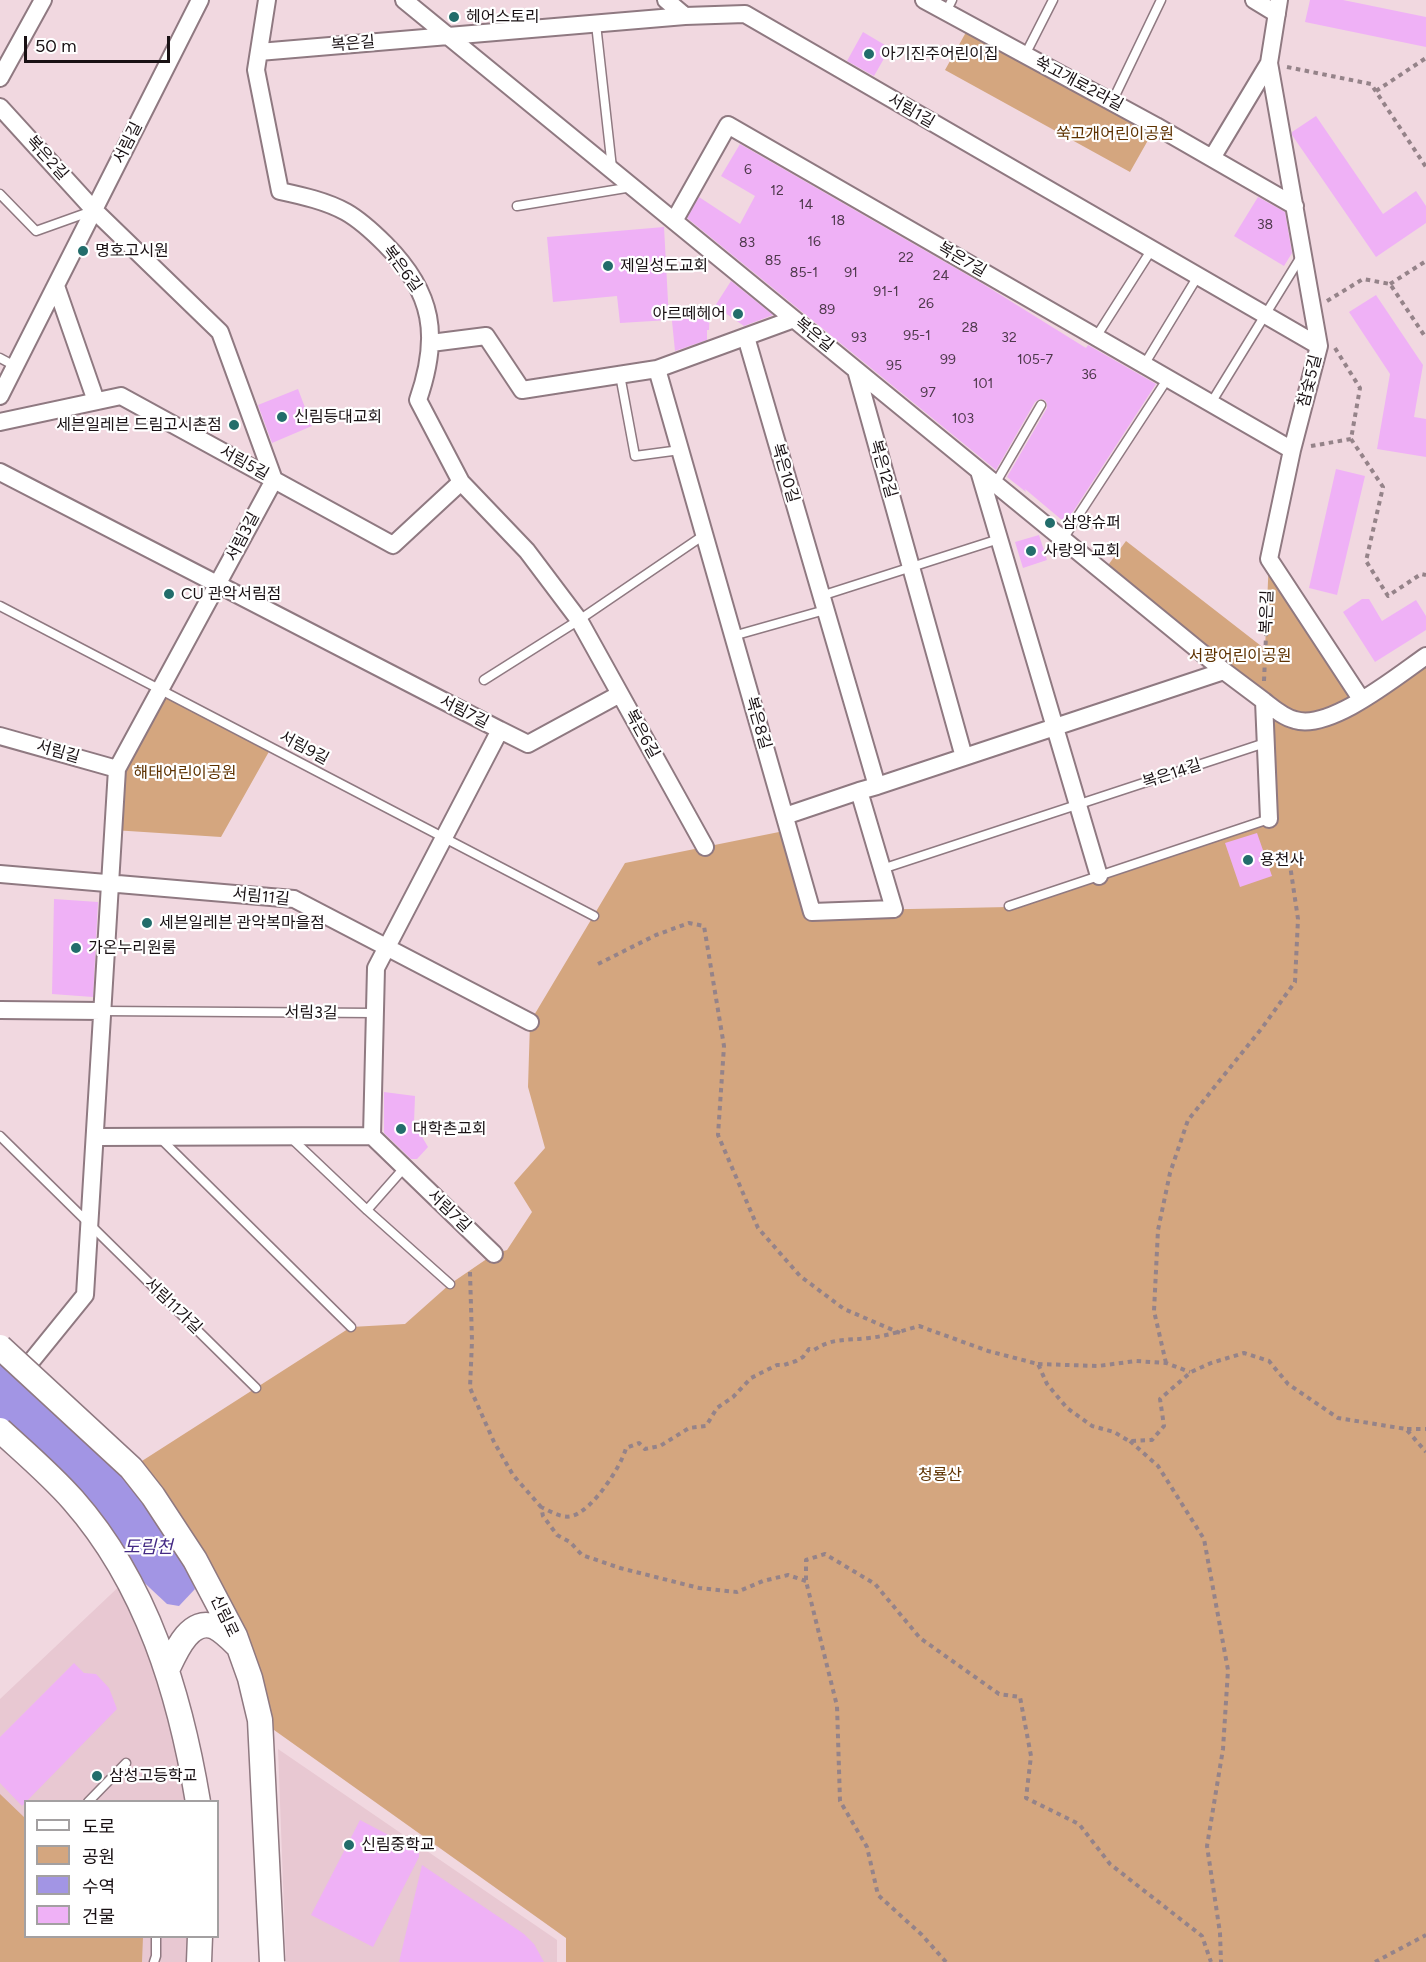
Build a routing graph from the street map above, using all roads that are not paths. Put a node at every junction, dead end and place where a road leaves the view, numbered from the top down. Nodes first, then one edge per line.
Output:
1 (43, 0) edge
2 (200, 0) edge
3 (267, 0) edge
4 (404, 0) edge
5 (666, 0) edge
6 (924, 0) edge
7 (1053, 0) edge
8 (1161, 0) edge
9 (1254, 0) edge
10 (949, 6) edge
11 (1278, 7) edge
12 (685, 16) junction
13 (596, 24) junction
14 (447, 35) junction
15 (259, 52) junction
16 (1025, 56) junction
17 (1269, 63) junction
18 (0, 78) edge
19 (1112, 102) junction
20 (0, 107) edge
21 (1212, 158) junction
22 (613, 171) junction
23 (632, 187) junction
24 (0, 194) edge
25 (517, 206) dead end
26 (1295, 206) junction
27 (94, 210) junction
28 (674, 221) junction
29 (1152, 249) junction
30 (1303, 254) junction
31 (1198, 276) junction
32 (56, 286) junction
33 (1266, 315) junction
34 (794, 319) junction
35 (1096, 336) junction
36 (746, 337) junction
37 (1324, 342) junction
38 (431, 343) junction
39 (8, 362) edge
40 (1144, 365) junction
41 (657, 369) junction
42 (856, 370) junction
43 (620, 375) junction
44 (1168, 378) junction
45 (0, 396) edge
46 (96, 401) junction
47 (1211, 403) junction
48 (1041, 405) dead end
49 (0, 422) edge
50 (680, 450) junction
51 (1292, 450) junction
52 (979, 471) junction
53 (0, 472) edge
54 (274, 480) junction
55 (461, 482) junction
56 (995, 484) junction
57 (704, 535) junction
58 (999, 539) junction
59 (1063, 539) junction
60 (911, 567) junction
61 (217, 584) junction
62 (823, 603) junction
63 (0, 606) edge
64 (579, 620) junction
65 (733, 636) junction
66 (1426, 656) edge
67 (1224, 671) junction
68 (484, 680) dead end
69 (160, 689) junction
70 (620, 694) junction
71 (1361, 699) junction
72 (1263, 701) junction
73 (1055, 727) junction
74 (500, 730) junction
75 (0, 736) edge
76 (1266, 743) junction
77 (964, 757) junction
78 (117, 769) junction
79 (877, 786) junction
80 (860, 791) junction
81 (1078, 804) junction
82 (785, 816) junction
83 (1269, 819) joint
84 (444, 838) junction
85 (705, 847) dead end
86 (882, 869) junction
87 (0, 874) edge
88 (1099, 876) junction
89 (110, 884) junction
90 (1009, 906) dead end
91 (594, 916) dead end
92 (387, 948) junction
93 (0, 1010) edge
94 (102, 1011) junction
95 (375, 1013) junction
96 (530, 1022) dead end
97 (0, 1136) edge
98 (290, 1136) junction
99 (372, 1136) junction
100 (95, 1137) junction
101 (159, 1137) junction
102 (404, 1168) junction
103 (368, 1210) junction
104 (90, 1225) junction
105 (494, 1254) dead end
106 (450, 1284) dead end
107 (351, 1327) dead end
108 (0, 1347) edge
109 (25, 1369) junction
110 (256, 1388) dead end
111 (0, 1430) edge
112 (239, 1646) junction
113 (167, 1670) junction
114 (126, 1763) dead end
115 (90, 1800) edge
116 (198, 1800) edge
117 (156, 1938) edge
118 (200, 1938) edge
119 (154, 1962) edge
120 (199, 1962) edge
121 (272, 1962) edge

1 - 18 street
2 - 27 street, 서림길
3 - 15 street, 복은6길
4 - 14 street, 복은길
5 - 12 street
6 - 10 street, 쑥고개로2라길
7 - 16 lane
8 - 19 lane
9 - 11 street
10 - 16 street, 쑥고개로2라길
11 - 17 street, 참숯5길
12 - 13 street, 복은길
12 - 29 street, 서림1길
13 - 14 street, 복은길
13 - 22 lane
14 - 15 street, 복은길
14 - 22 street, 복은길
15 - 38 street, 복은6길
16 - 19 street, 쑥고개로2라길
17 - 21 street
17 - 26 street, 참숯5길
19 - 21 street, 쑥고개로2라길
20 - 27 street, 복은2길
21 - 26 street, 쑥고개로2라길
22 - 23 street, 복은길
23 - 25 lane
23 - 28 street, 복은길
24 - 27 lane
26 - 30 street, 참숯5길
27 - 32 street, 서림길
27 - 54 street
28 - 34 street, 복은길
28 - 35 street, 복은7길
29 - 31 street, 서림1길
29 - 35 lane
30 - 33 lane
30 - 37 street, 참숯5길
31 - 33 street, 서림1길
31 - 40 lane
32 - 39 street, 서림길
32 - 46 street
33 - 37 street, 서림1길
33 - 47 lane
34 - 36 street
34 - 42 street, 복은길
35 - 40 street, 복은7길
36 - 41 street
36 - 62 street, 복은10길
37 - 51 street, 참숯5길
38 - 43 street
38 - 55 street, 복은6길
39 - 45 street, 서림길
40 - 44 street, 복은7길
41 - 43 street
41 - 50 street, 복은8길
42 - 52 street, 복은길
42 - 60 street, 복은12길
43 - 50 lane
44 - 47 street, 복은7길
44 - 59 lane
46 - 49 street, 서림5길
46 - 54 street, 서림5길
47 - 51 street, 복은7길
48 - 56 lane
50 - 57 street, 복은8길
51 - 71 street, 참숯5길
52 - 56 street, 복은길
52 - 58 street
53 - 61 street, 서림7길
54 - 55 street, 서림5길
54 - 61 street, 서림3길
55 - 64 street, 복은6길
56 - 59 street, 복은길
57 - 64 lane
57 - 65 street, 복은8길
58 - 60 lane
58 - 73 street
59 - 67 street, 복은길
60 - 62 lane
60 - 77 street, 복은12길
61 - 69 street, 서림3길
61 - 74 street, 서림7길
62 - 65 lane
62 - 79 street, 복은10길
63 - 69 lane, 서림9길
64 - 68 lane
64 - 70 street, 복은6길
65 - 82 street, 복은8길
66 - 71 street
67 - 72 street, 복은길
67 - 73 street
69 - 78 street, 서림3길
69 - 84 lane, 서림9길
70 - 74 street
70 - 85 street, 복은6길
71 - 72 street
72 - 76 street
73 - 77 street
73 - 81 street
74 - 84 street, 서림7길
75 - 78 street, 서림길
76 - 81 lane, 복은14길
76 - 83 street
77 - 79 street
78 - 89 street, 서림3길
79 - 80 street
80 - 82 street
80 - 86 street
81 - 86 lane
81 - 88 street
82 - 86 street, 복은8길
83 - 88 lane
84 - 91 lane, 서림9길
84 - 92 street, 서림7길
87 - 89 street, 서림11길
88 - 90 lane
89 - 92 street, 서림11길
89 - 94 street, 서림3길
92 - 95 street, 서림7길
92 - 96 street, 서림11길
93 - 94 street
94 - 95 lane, 서림3길
94 - 100 street, 서림3길
95 - 99 street, 서림7길
97 - 104 lane, 서림11가길
98 - 99 street
98 - 101 street
98 - 103 lane
99 - 102 street, 서림7길
100 - 101 street
100 - 104 street, 서림3길
101 - 107 lane
102 - 103 lane
102 - 105 street, 서림7길
103 - 106 lane
104 - 109 street
104 - 110 lane, 서림11가길
108 - 109 main road, 신림로, bridge
109 - 112 main road, 신림로, bridge
111 - 113 main road, bridge
112 - 113 main road, bridge
112 - 121 main road, 신림로, bridge
113 - 116 main road, bridge
114 - 115 lane
117 - 119 lane
118 - 120 main road

